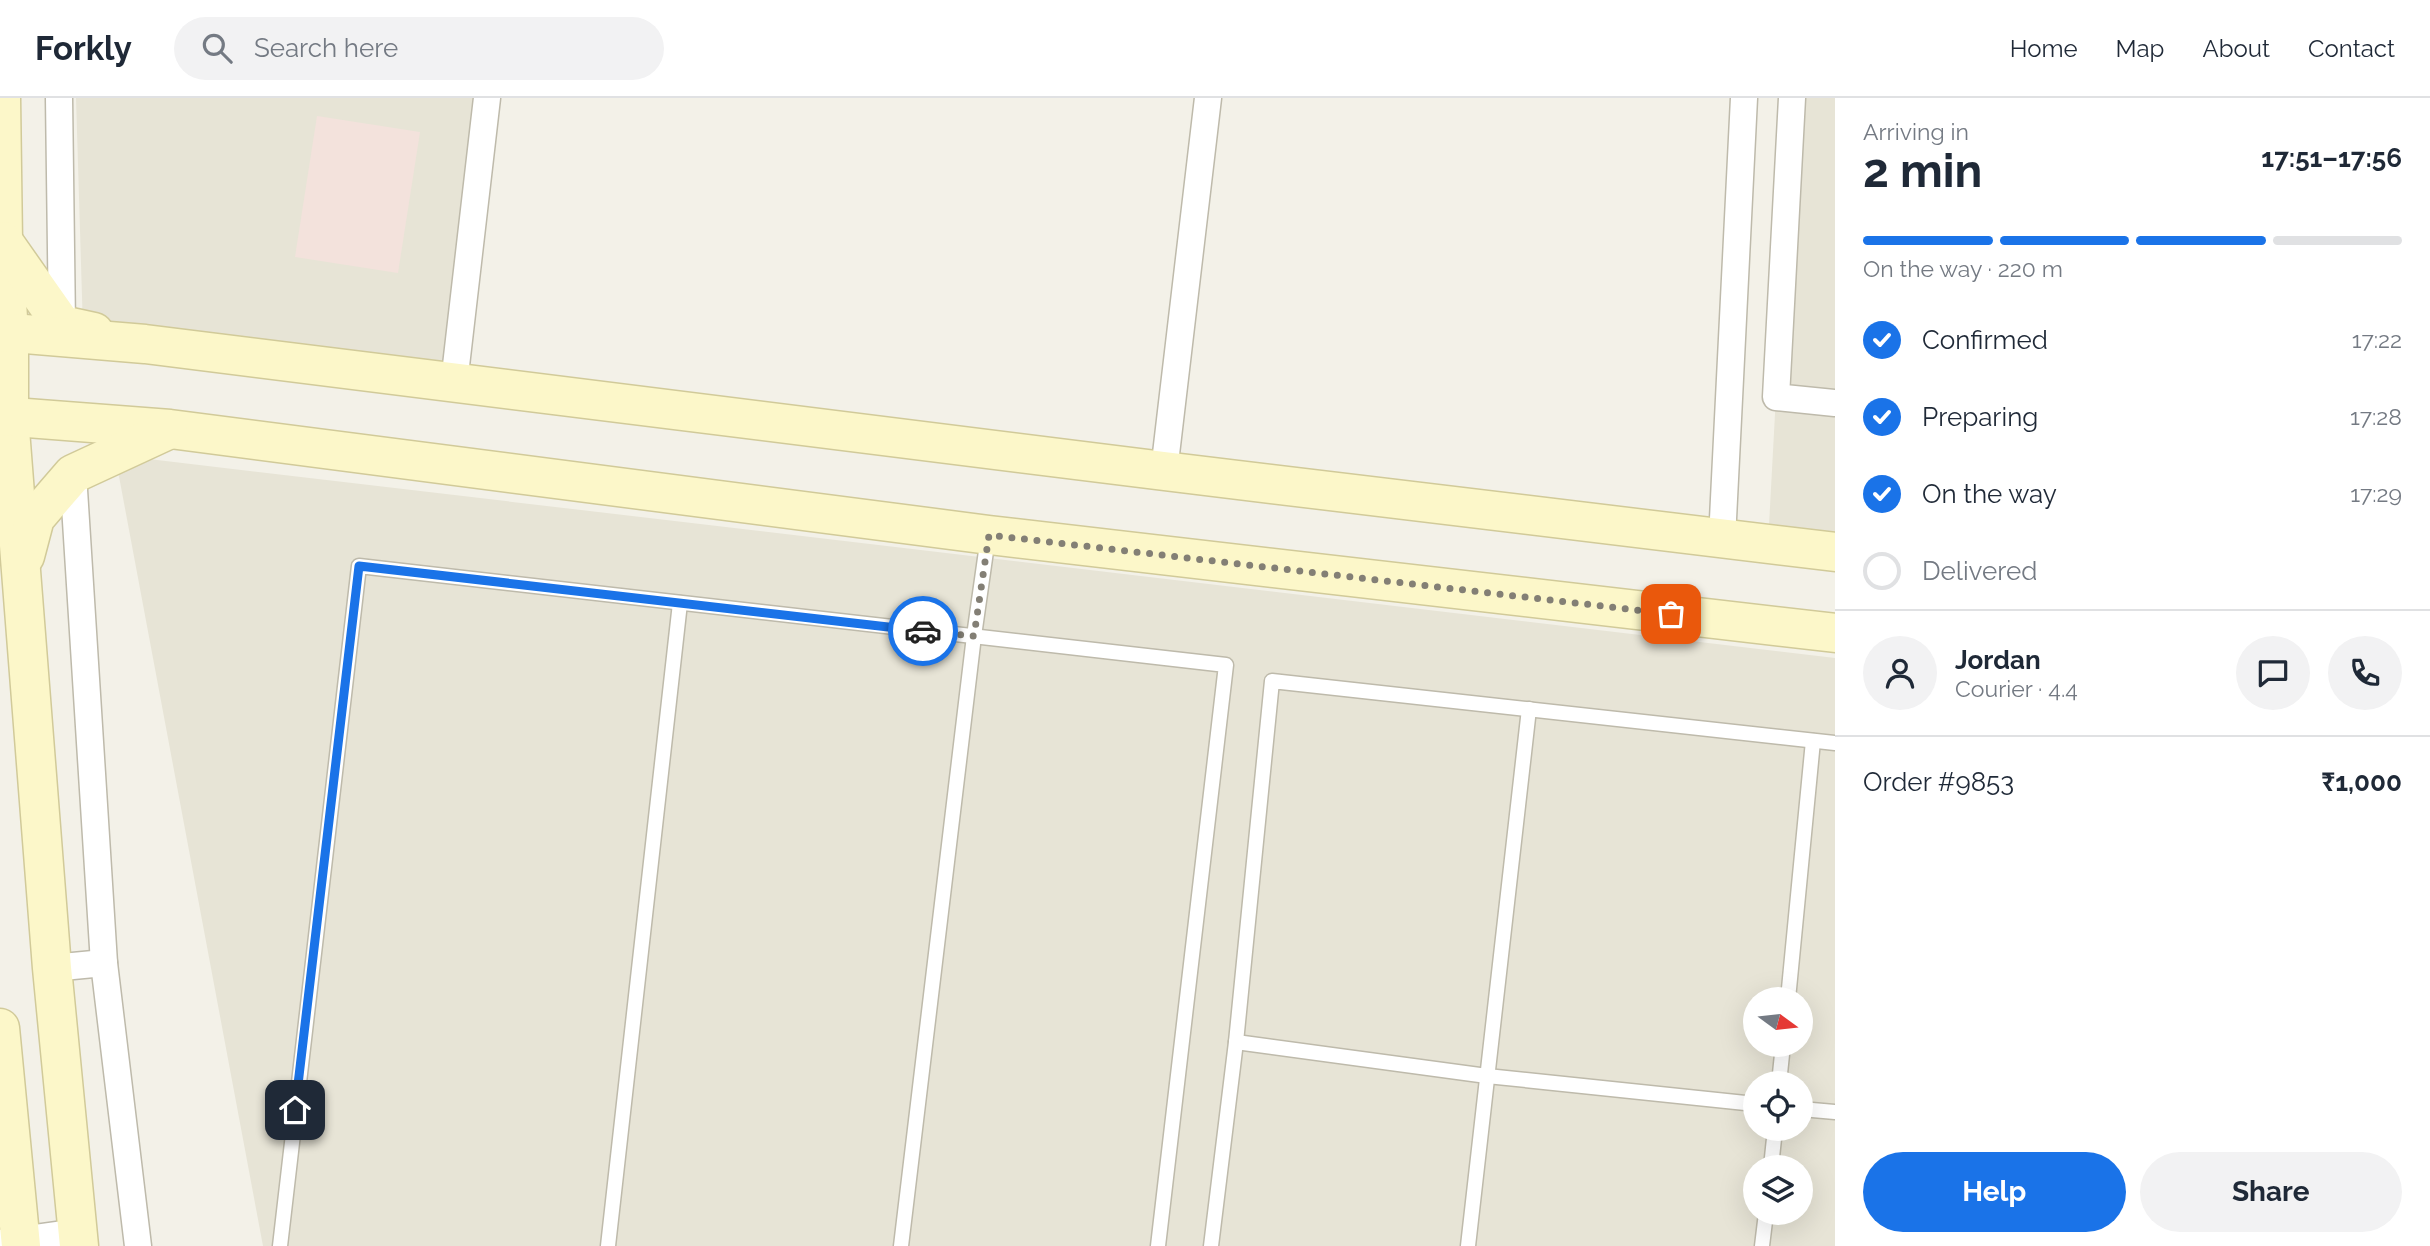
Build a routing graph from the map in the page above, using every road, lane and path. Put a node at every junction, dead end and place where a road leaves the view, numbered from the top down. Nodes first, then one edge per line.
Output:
1 (1, 98) edge
2 (59, 98) edge
3 (487, 98) edge
4 (1208, 98) edge
5 (1744, 98) edge
6 (1792, 98) edge
7 (3, 241) junction
8 (62, 325) junction
9 (5, 332) edge
10 (145, 344) junction
11 (454, 383) junction
12 (1835, 403) edge
13 (5, 417) edge
14 (170, 429) junction
15 (1164, 471) junction
16 (73, 474) junction
17 (989, 535) junction
18 (1722, 539) junction
19 (1835, 552) edge
20 (20, 571) junction
21 (680, 603) junction
22 (1835, 633) edge
23 (974, 636) junction
24 (1530, 709) junction
25 (1813, 741) junction
26 (1835, 743) edge
27 (104, 963) junction
28 (52, 968) junction
29 (1789, 987) edge
30 (0, 1028) edge
31 (1236, 1042) junction
32 (1487, 1076) junction
33 (1743, 1103) edge
34 (1813, 1110) edge
35 (1835, 1112) edge
36 (1765, 1225) edge
37 (78, 1239) edge
38 (14, 1243) edge
39 (138, 1246) edge
40 (279, 1246) edge
41 (608, 1246) edge
42 (901, 1246) edge
43 (1158, 1246) edge
44 (1211, 1246) edge
45 (1468, 1246) edge
46 (1762, 1246) edge

1 - 7 street
2 - 8 street
3 - 11 street
4 - 15 street
5 - 18 street
6 - 12 street
7 - 8 street
7 - 9 street
8 - 10 street
9 - 10 street
9 - 13 street
10 - 11 street
11 - 15 street
13 - 14 street
13 - 20 street
14 - 16 street
14 - 17 street
15 - 18 street
16 - 20 street
16 - 27 street
17 - 22 street
17 - 23 lane
18 - 19 street
20 - 28 street
21 - 23 lane
21 - 40 lane
21 - 41 lane
23 - 42 lane
23 - 43 lane
24 - 25 lane
24 - 31 lane
24 - 32 lane
25 - 26 lane
25 - 29 lane
27 - 28 street
27 - 39 street
28 - 37 street
30 - 38 street
31 - 32 lane
31 - 44 lane
32 - 33 lane
32 - 45 lane
34 - 35 lane
36 - 46 lane
37 - 38 street

